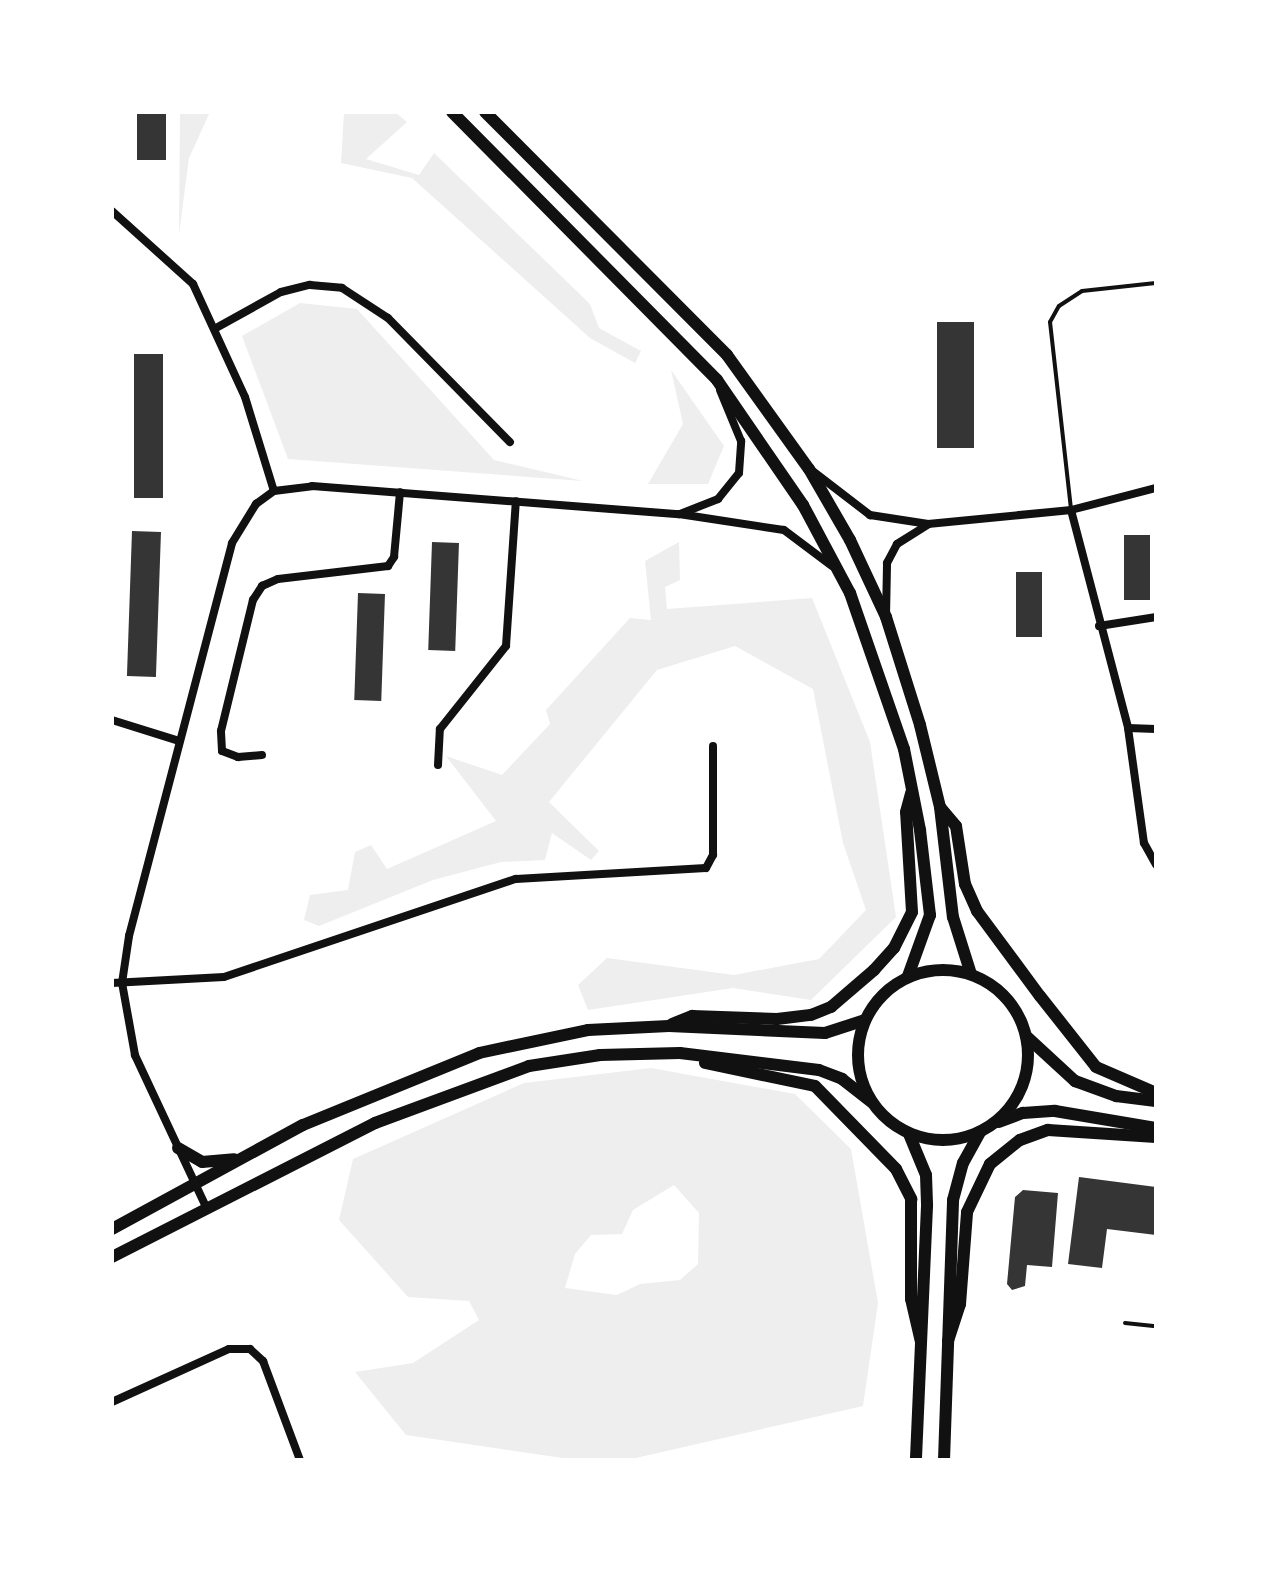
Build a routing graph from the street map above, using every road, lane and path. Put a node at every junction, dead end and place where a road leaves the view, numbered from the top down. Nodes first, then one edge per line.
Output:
1 (452, 112) edge
2 (485, 112) edge
3 (112, 211) edge
4 (1156, 283) edge
5 (216, 328) junction
6 (717, 380) junction
7 (510, 442) dead end
8 (809, 469) junction
9 (1156, 488) edge
10 (274, 491) junction
11 (400, 492) junction
12 (516, 501) junction
13 (1071, 510) junction
14 (679, 514) junction
15 (928, 524) junction
16 (838, 572) junction
17 (886, 617) junction
18 (1156, 617) edge
19 (1099, 626) junction
20 (112, 720) edge
21 (1128, 728) junction
22 (1156, 729) edge
23 (179, 741) junction
24 (713, 746) dead end
25 (262, 755) dead end
26 (438, 765) dead end
27 (912, 788) junction
28 (940, 807) junction
29 (1156, 865) edge
30 (971, 974) junction
31 (908, 976) junction
32 (117, 983) edge
33 (865, 1020) junction
34 (669, 1026) junction
35 (1026, 1036) junction
36 (680, 1053) junction
37 (1156, 1093) edge
38 (1156, 1101) edge
39 (871, 1102) junction
40 (993, 1124) junction
41 (1156, 1128) edge
42 (980, 1132) junction
43 (909, 1134) junction
44 (1156, 1137) edge
45 (178, 1148) junction
46 (248, 1156) junction
47 (195, 1185) junction
48 (207, 1209) junction
49 (112, 1229) edge
50 (112, 1257) edge
51 (1125, 1323) dead end
52 (1156, 1326) edge
53 (948, 1341) junction
54 (921, 1342) junction
55 (112, 1402) edge
56 (300, 1460) edge
57 (916, 1460) edge
58 (944, 1460) edge

1 - 6 main road
2 - 8 main road
3 - 5 street
4 - 13 lane
5 - 7 street
5 - 10 street
6 - 14 street
6 - 16 main road
8 - 15 street
8 - 17 main road
9 - 13 street
10 - 11 street
10 - 23 street
11 - 12 street
11 - 25 street
12 - 14 street
12 - 26 street
13 - 15 street
13 - 19 street
14 - 16 street
15 - 17 street
16 - 27 main road
17 - 28 main road
18 - 19 street
19 - 21 street
20 - 23 street
21 - 22 street
21 - 29 street
23 - 32 street
24 - 32 street
27 - 31 main road
27 - 34 main road
28 - 30 main road
28 - 37 main road
30 - 31 main road
30 - 35 main road
31 - 33 main road
32 - 45 street
33 - 34 main road
33 - 39 main road
34 - 46 main road
35 - 38 main road
35 - 40 main road
36 - 39 main road
36 - 48 main road
36 - 54 main road
39 - 43 main road
40 - 41 main road
40 - 42 main road
42 - 43 main road
42 - 53 main road
43 - 54 main road
44 - 53 main road
45 - 46 main road
45 - 47 street
46 - 47 main road
47 - 48 street
47 - 49 main road
48 - 50 main road
51 - 52 lane
53 - 58 main road
54 - 57 main road
55 - 56 street

